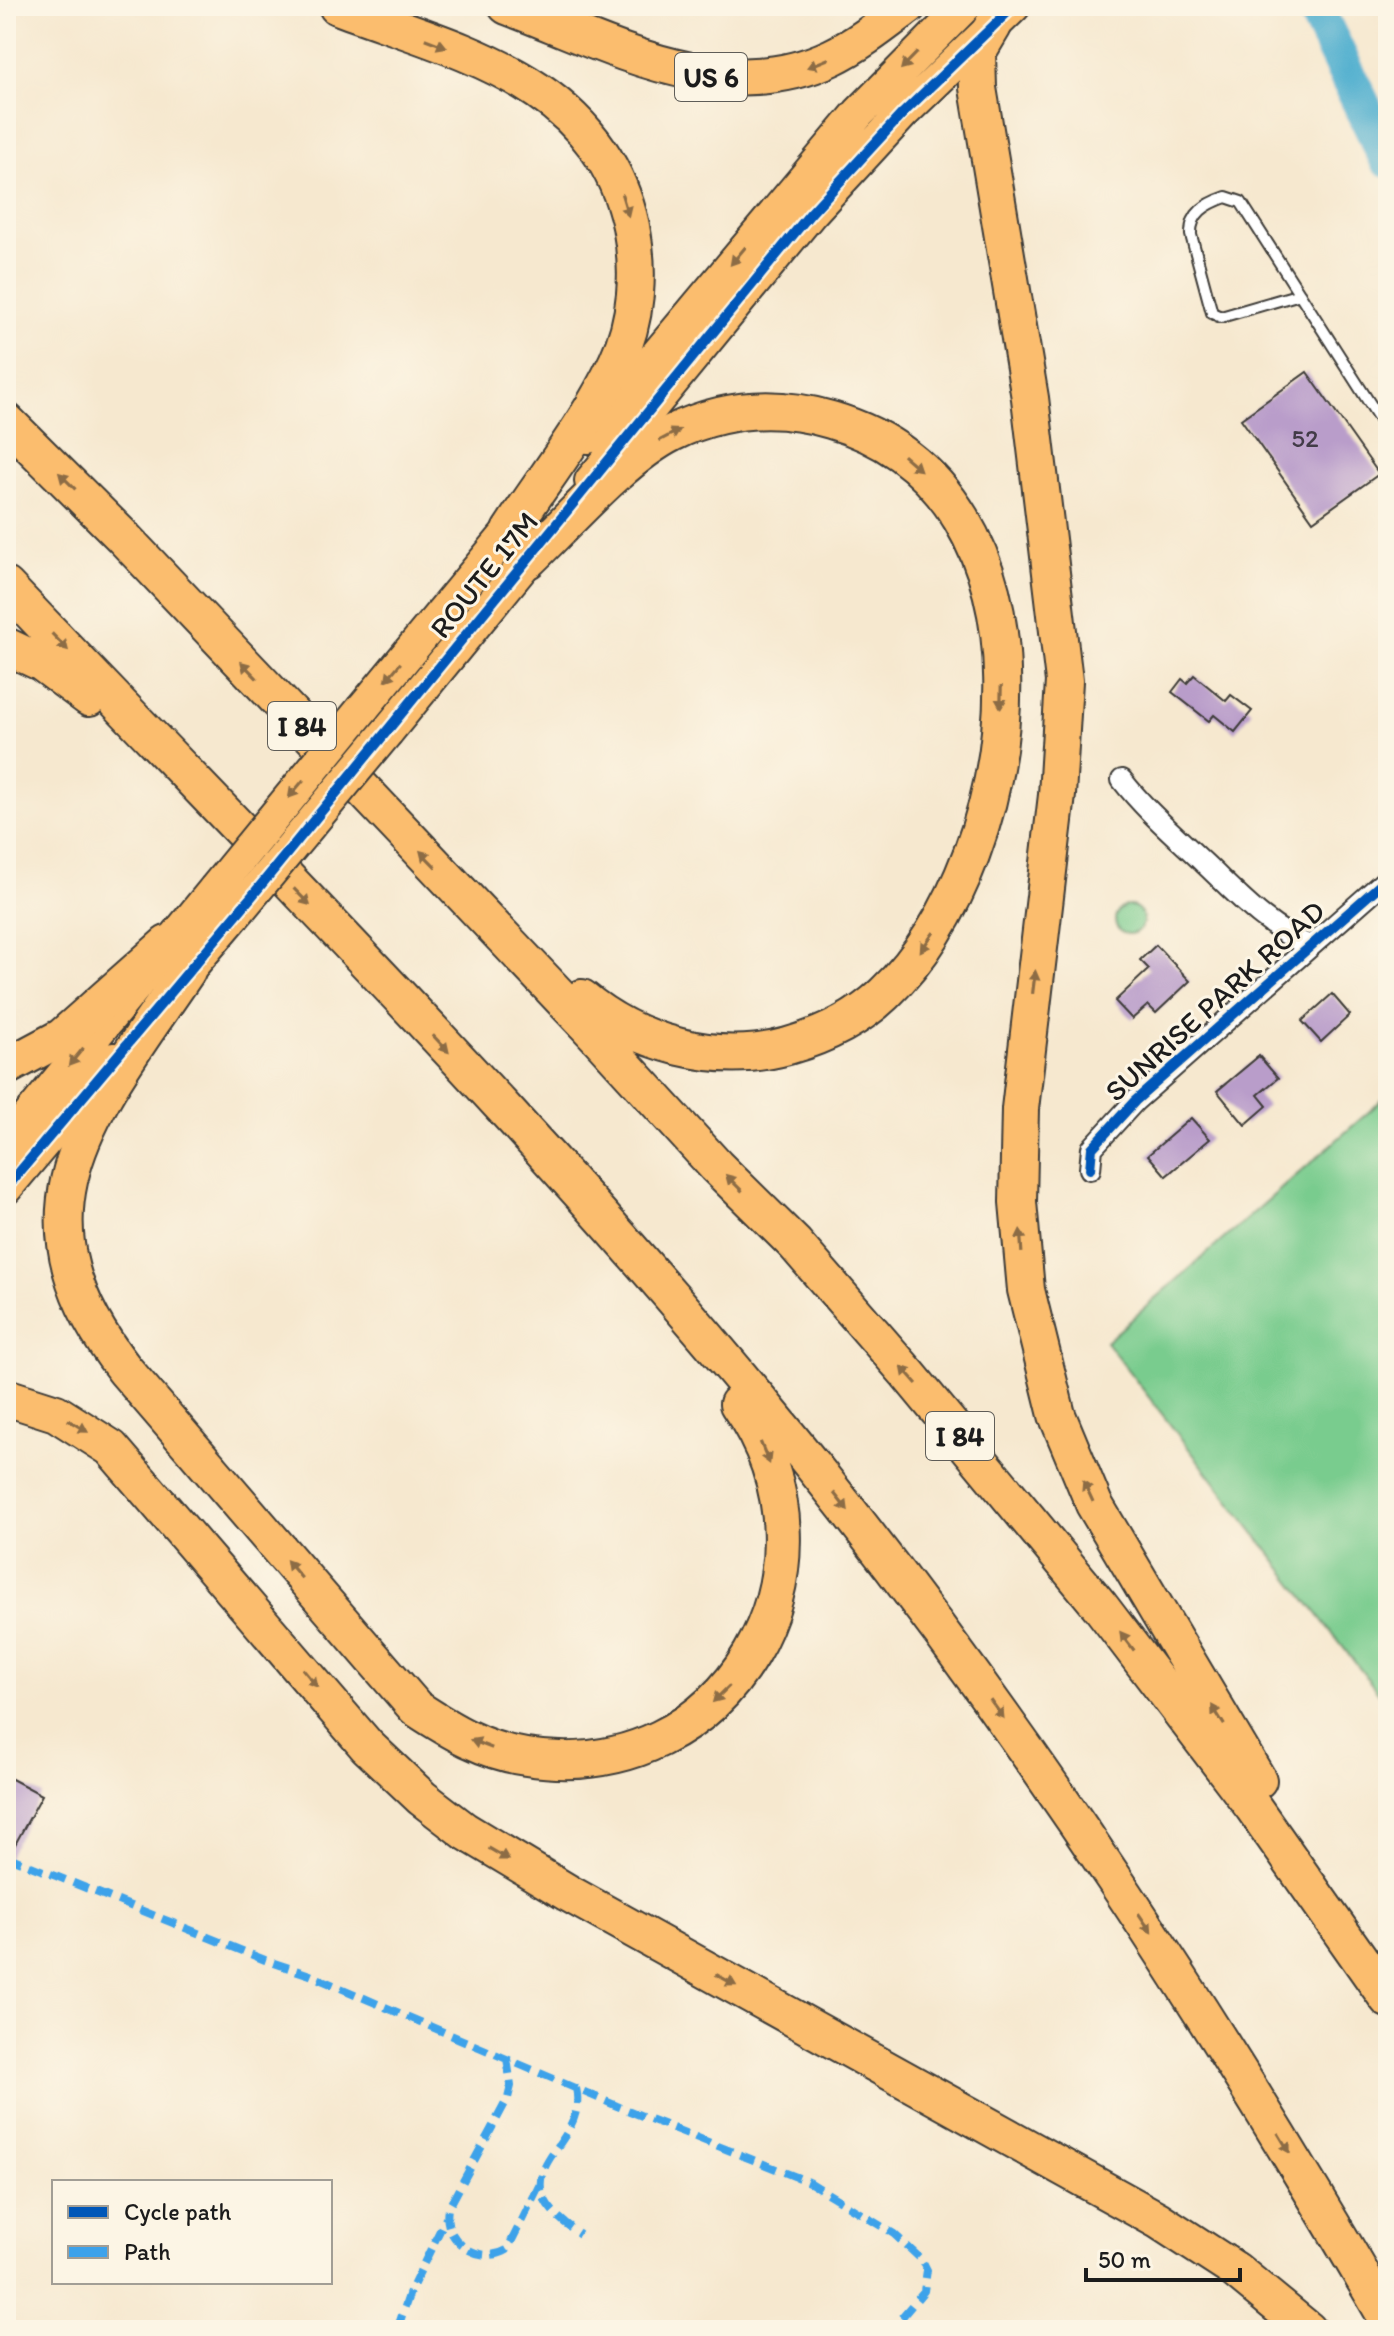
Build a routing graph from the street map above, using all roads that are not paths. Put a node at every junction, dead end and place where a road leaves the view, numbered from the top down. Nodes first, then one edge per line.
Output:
1 (337, 6) edge
2 (507, 6) edge
3 (908, 6) edge
4 (991, 13) edge
5 (1300, 294) junction
6 (6, 421) edge
7 (1388, 432) edge
8 (519, 546) junction
9 (6, 586) edge
10 (6, 646) edge
11 (1122, 780) dead end
12 (210, 800) junction
13 (1388, 878) edge
14 (482, 916) junction
15 (1310, 946) junction
16 (177, 958) junction
17 (6, 1067) edge
18 (6, 1144) edge
19 (1090, 1169) dead end
20 (6, 1188) edge
21 (629, 1249) junction
22 (6, 1397) edge
23 (1388, 1999) edge
24 (1388, 2320) edge
25 (1308, 2330) edge

1 -> 8 highway
3 -> 2 highway, US 6
4 - 8 main road, ROUTE 17M
23 -> 4 highway
5 - 5 lane
5 - 7 lane
14 -> 6 highway, I 84
8 -> 14 highway
8 -> 16 main road, ROUTE 17M, bridge
8 - 16 main road, ROUTE 17M, bridge
9 -> 12 highway
10 - 12 highway
11 - 15 street, SUNRISE PARK ROAD
12 -> 21 highway
13 - 15 street, SUNRISE PARK ROAD
23 -> 14 highway, I 84
15 - 19 street, SUNRISE PARK ROAD
16 - 17 highway
16 -> 18 main road, ROUTE 17M
16 - 20 main road, ROUTE 17M
21 -> 16 highway
21 -> 24 highway
22 -> 25 highway

